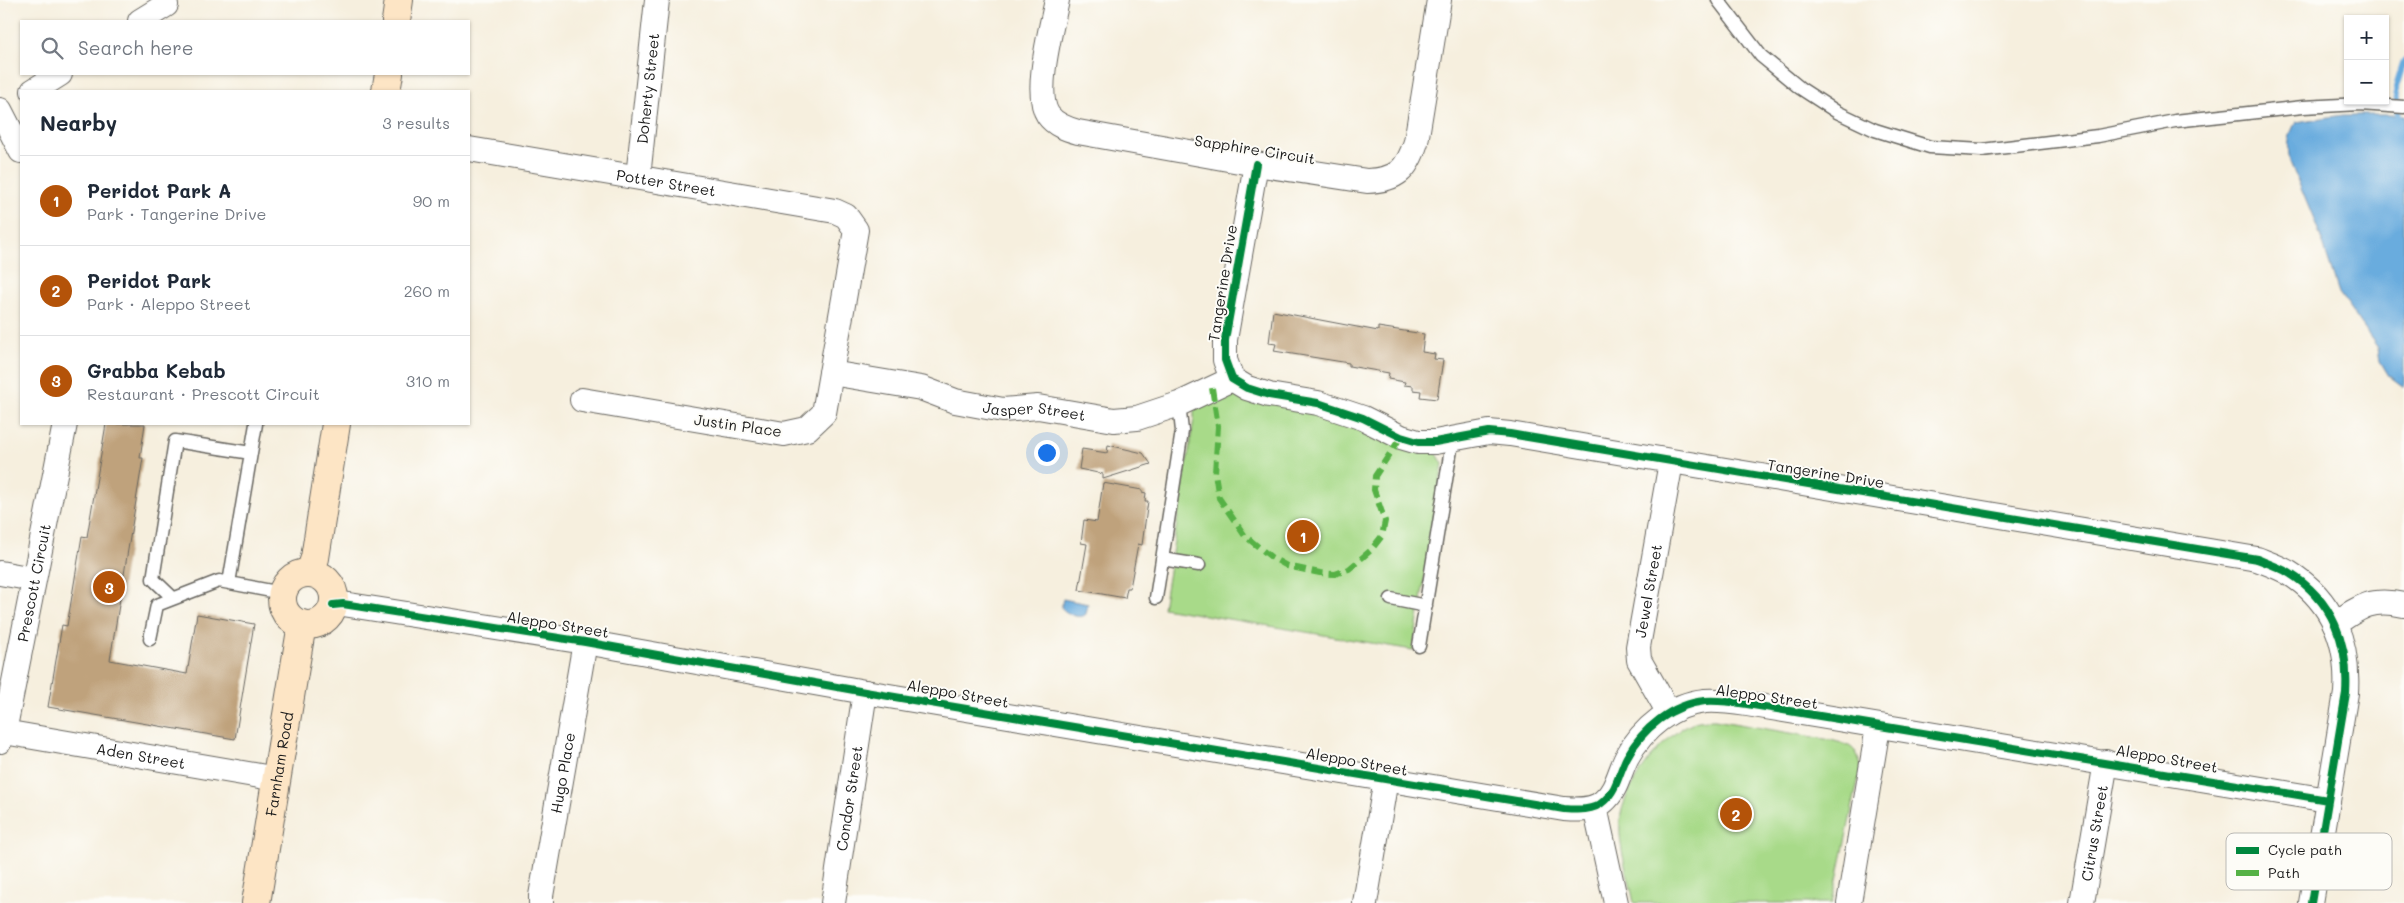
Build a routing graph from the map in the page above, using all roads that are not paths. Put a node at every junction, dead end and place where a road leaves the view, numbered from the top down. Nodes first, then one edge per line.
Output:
1 (399, 0) edge
2 (657, 0) edge
3 (1057, 0) edge
4 (1439, 0) edge
5 (1718, 0) edge
6 (166, 5) dead end
7 (142, 20) edge
8 (396, 20) edge
9 (58, 75) edge
10 (389, 75) edge
11 (35, 90) edge
12 (386, 90) edge
13 (20, 100) edge
14 (2404, 107) edge
15 (1, 111) edge
16 (20, 149) edge
17 (470, 149) edge
18 (1256, 164) junction
19 (638, 177) junction
20 (856, 230) joint
21 (831, 373) junction
22 (1232, 379) junction
23 (582, 400) dead end
24 (1179, 404) junction
25 (65, 425) edge
26 (256, 425) edge
27 (336, 425) edge
28 (1453, 437) junction
29 (251, 453) junction
30 (1671, 462) junction
31 (1162, 559) junction
32 (1199, 565) dead end
33 (0, 573) edge
34 (310, 573) junction
35 (33, 579) junction
36 (229, 583) junction
37 (282, 593) junction
38 (173, 598) junction
39 (1156, 598) dead end
40 (1391, 599) dead end
41 (333, 605) junction
42 (1426, 606) junction
43 (2404, 606) edge
44 (302, 624) junction
45 (2335, 624) junction
46 (150, 638) dead end
47 (585, 642) junction
48 (1419, 646) dead end
49 (865, 692) junction
50 (1669, 713) junction
51 (1878, 727) junction
52 (2, 737) edge
53 (2106, 762) junction
54 (277, 779) junction
55 (1386, 779) junction
56 (2328, 800) junction
57 (1594, 807) junction
58 (2323, 833) edge
59 (2313, 890) edge
60 (256, 903) edge
61 (541, 903) edge
62 (833, 903) edge
63 (1365, 903) edge
64 (1616, 903) edge
65 (1849, 903) edge
66 (2082, 903) edge
67 (2311, 903) edge

1 - 8 street
2 - 19 street, Doherty Street
3 - 18 street, Sapphire Circuit
4 - 18 street, Sapphire Circuit
5 - 14 lane
6 - 7 street
9 - 11 street
10 - 12 street
13 - 15 street
15 - 16 street
17 - 19 street, Potter Street
18 - 22 street, Tangerine Drive
19 - 20 street, Potter Street
20 - 21 street, Justin Place
21 - 23 street, Justin Place
21 - 24 street, Jasper Street
22 - 24 street, Jasper Street
22 - 28 street, Tangerine Drive
24 - 31 lane
25 - 35 street, Prescott Circuit
26 - 29 lane
27 - 34 street
28 - 30 street, Tangerine Drive
28 - 42 lane
29 - 36 lane
29 - 38 lane
30 - 45 street, Tangerine Drive
30 - 50 street, Jewel Street
31 - 32 lane
31 - 39 lane
33 - 35 street
34 - 37 street
34 - 41 street
35 - 52 street, Prescott Circuit
36 - 37 lane
36 - 38 lane
37 - 44 street
38 - 46 lane
40 - 42 lane
41 - 44 street
41 - 47 street, Aleppo Street
42 - 48 lane
43 - 45 street
44 - 54 street, Farnham Road
45 - 56 street, Tangerine Drive
47 - 49 street, Aleppo Street
47 - 61 street, Hugo Place
49 - 55 street, Aleppo Street
49 - 62 street, Condor Street
50 - 51 street, Aleppo Street
50 - 57 street, Aleppo Street
51 - 53 street, Aleppo Street
51 - 65 street
52 - 54 street, Aden Street
53 - 56 street, Aleppo Street
53 - 66 street, Citrus Street
54 - 60 street, Farnham Road
55 - 57 street, Aleppo Street
55 - 63 street
56 - 58 street, Tangerine Drive
57 - 64 street
59 - 67 street, Tangerine Drive

